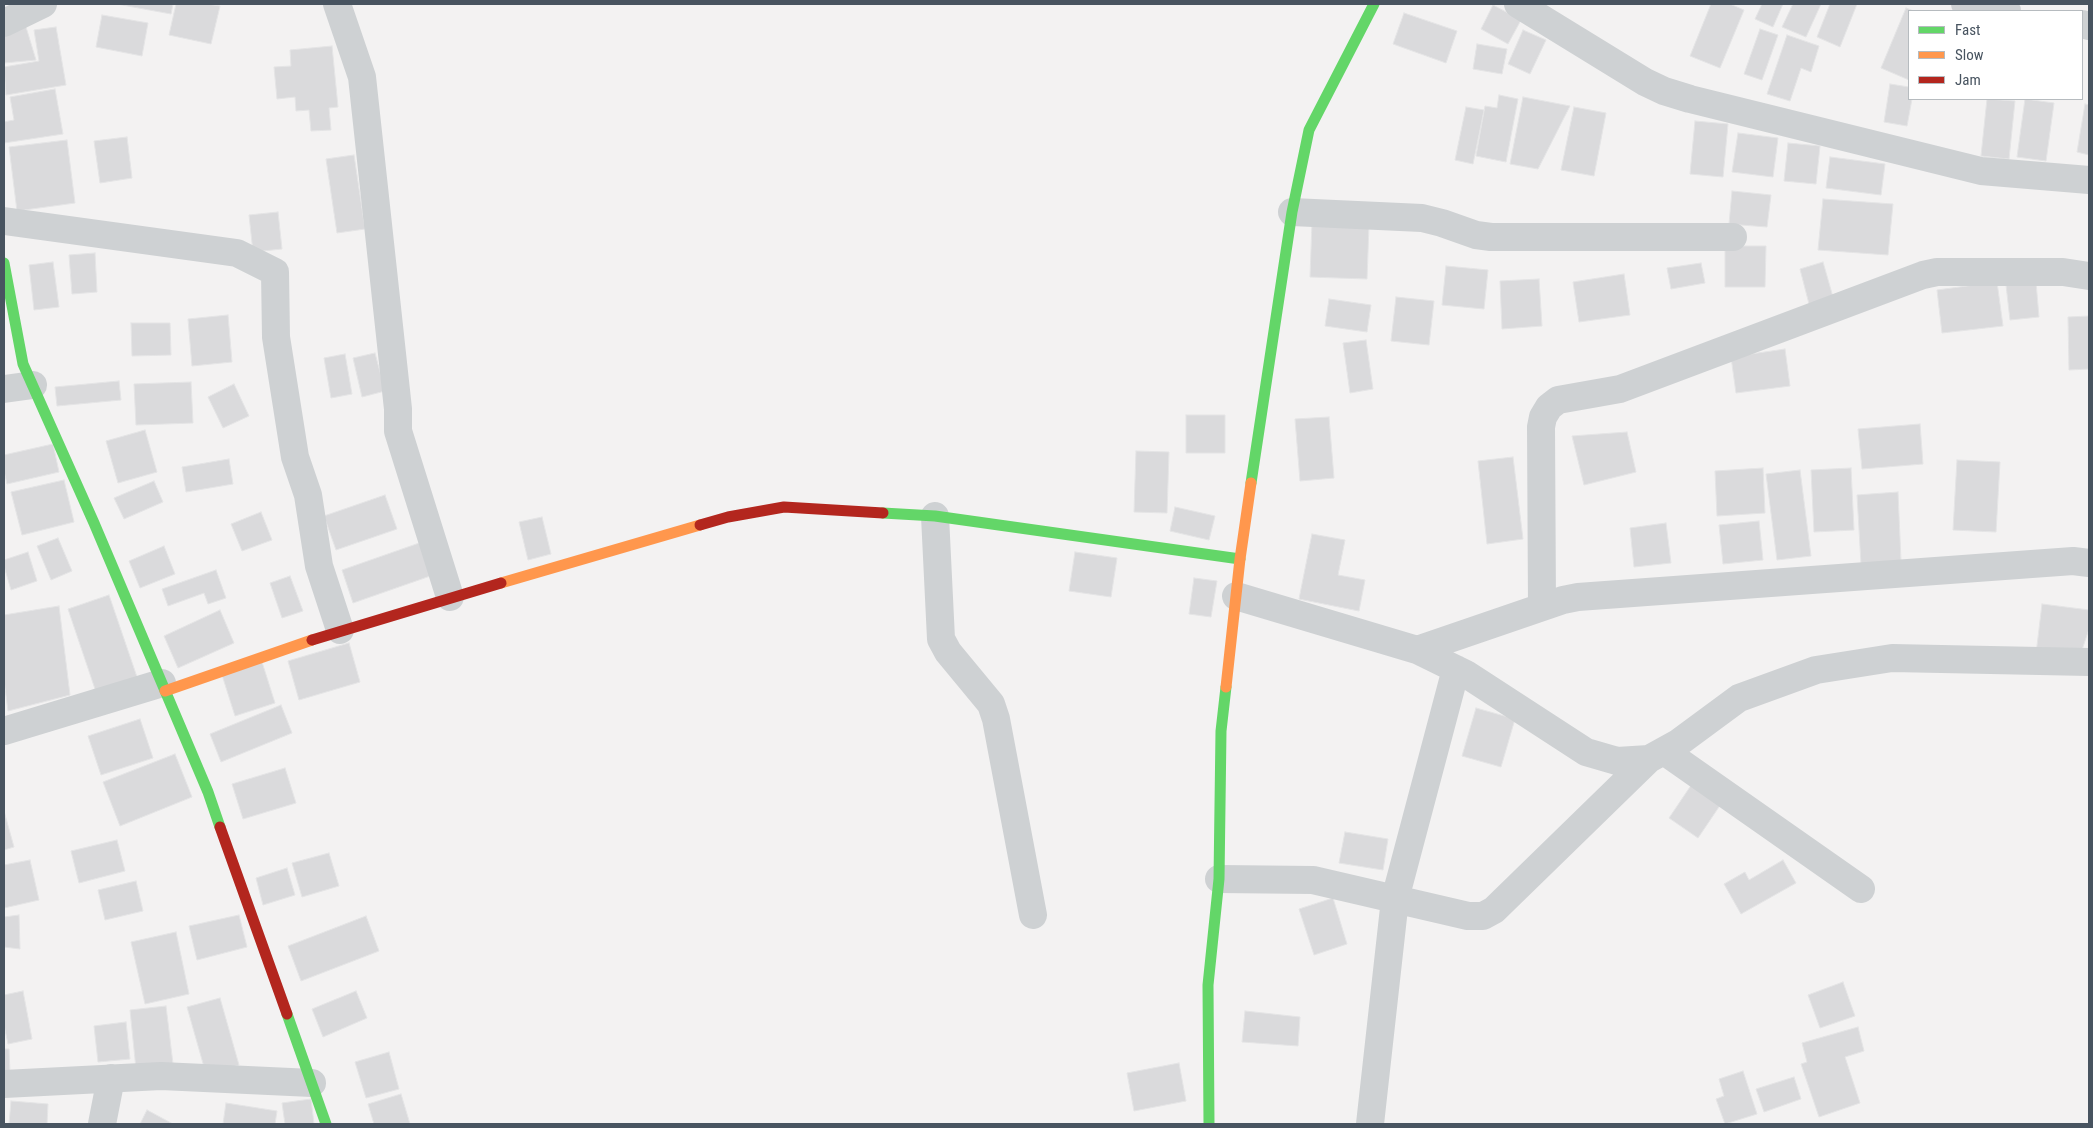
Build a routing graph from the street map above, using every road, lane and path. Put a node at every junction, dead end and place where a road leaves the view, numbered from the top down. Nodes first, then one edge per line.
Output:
1 (43, 4) edge
2 (337, 4) edge
3 (1374, 4) edge
4 (1518, 4) edge
5 (1965, 4) edge
6 (2001, 10) edge
7 (4, 23) edge
8 (2089, 180) edge
9 (1292, 212) junction
10 (4, 221) edge
11 (1733, 237) dead end
12 (4, 263) edge
13 (2089, 276) edge
14 (33, 385) junction
15 (4, 389) edge
16 (935, 516) junction
17 (1240, 559) junction
18 (2089, 563) edge
19 (1236, 596) junction
20 (450, 597) junction
21 (1542, 607) junction
22 (340, 630) junction
23 (1417, 650) junction
24 (2089, 662) edge
25 (1456, 669) junction
26 (164, 687) junction
27 (4, 731) edge
28 (1656, 755) junction
29 (1219, 879) junction
30 (1860, 889) dead end
31 (1395, 899) junction
32 (1033, 915) dead end
33 (111, 1078) junction
34 (312, 1083) junction
35 (4, 1084) edge
36 (102, 1124) edge
37 (326, 1124) edge
38 (1209, 1124) edge
39 (1370, 1124) edge

1 - 7 street
2 - 20 street
3 - 9 street
4 - 8 street
5 - 6 street
9 - 11 street
9 - 17 street
10 - 22 street
12 - 14 street
13 - 21 street
14 - 15 street
14 - 26 street
16 - 17 street
16 - 20 street
16 - 32 street
17 - 19 street
18 - 21 street
19 - 23 street
19 - 29 street
20 - 22 street
21 - 23 street
22 - 26 street
23 - 25 street
24 - 28 street
25 - 28 street
25 - 31 street
26 - 27 street
26 - 34 street
28 - 30 street
28 - 31 street
29 - 31 street
29 - 38 street
31 - 39 street
33 - 34 street
33 - 35 street
33 - 36 street
34 - 37 street

